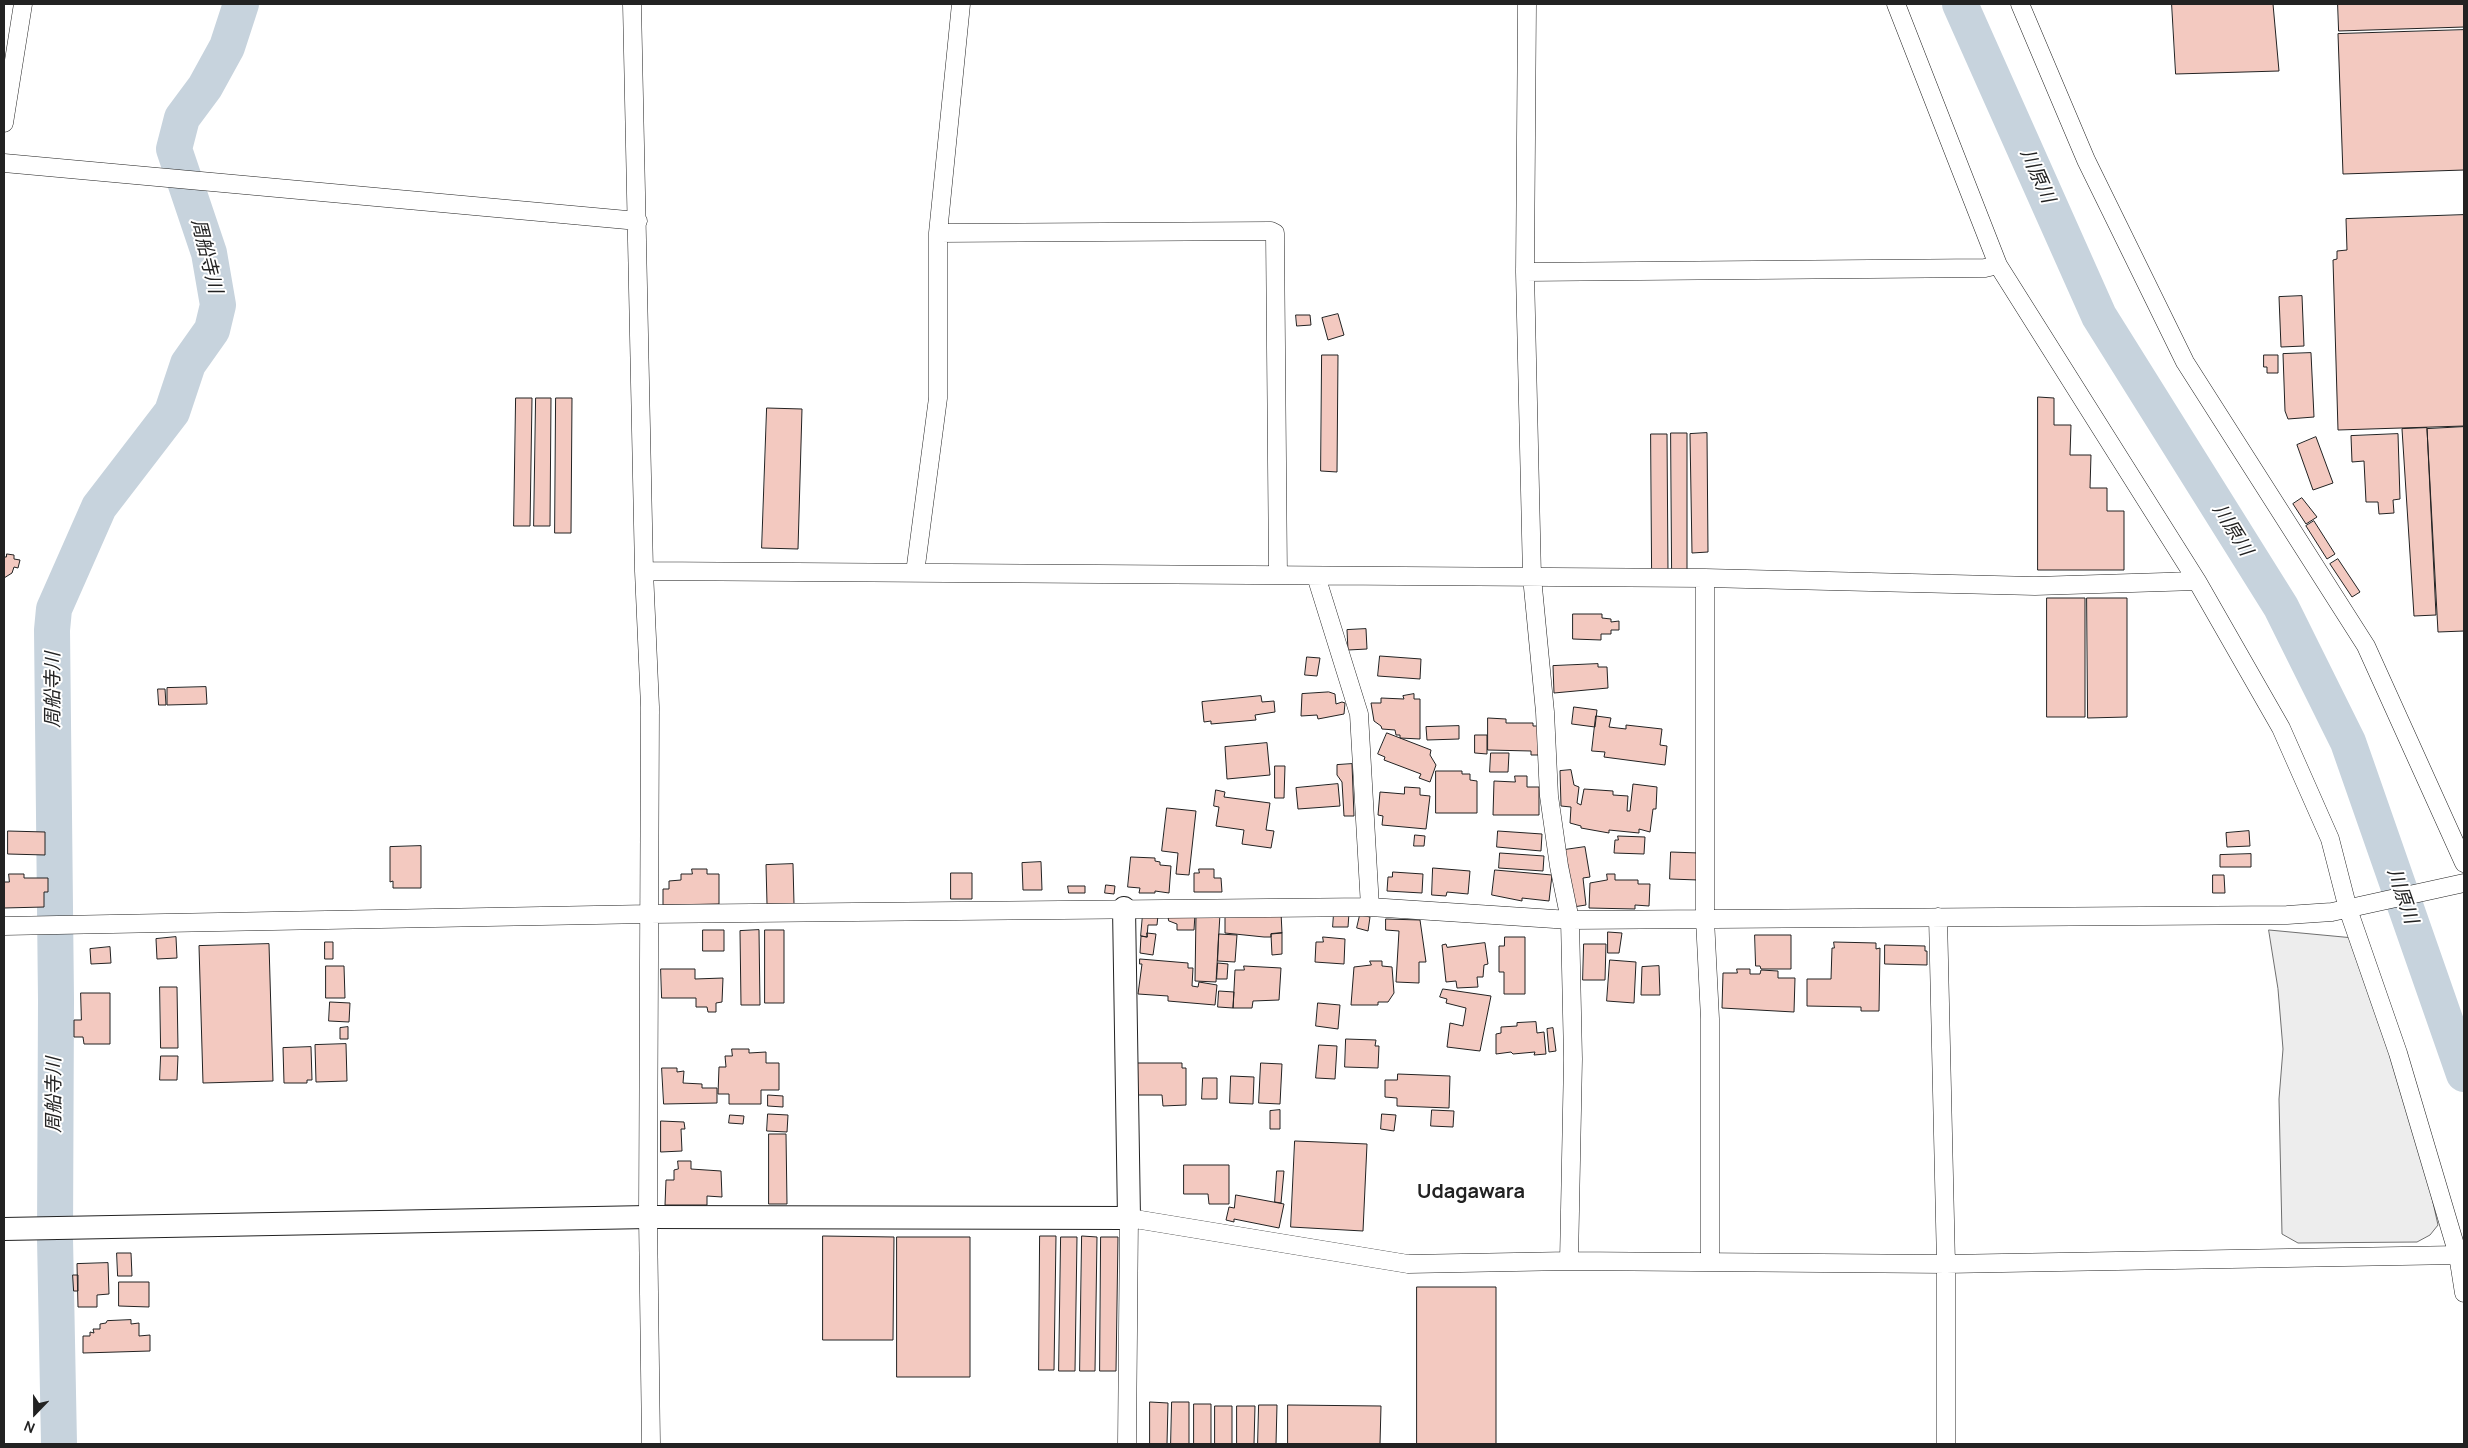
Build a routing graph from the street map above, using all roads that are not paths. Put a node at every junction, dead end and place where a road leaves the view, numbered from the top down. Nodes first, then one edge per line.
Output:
1 (23, 4) edge
2 (632, 4) edge
3 (961, 4) edge
4 (1527, 4) edge
5 (1896, 4) edge
6 (2020, 4) edge
7 (4, 123) edge
8 (4, 163) edge
9 (638, 221) junction
10 (938, 233) junction
11 (1998, 265) junction
12 (1525, 272) junction
13 (644, 571) junction
14 (915, 573) junction
15 (1278, 575) junction
16 (1316, 576) junction
17 (1532, 577) junction
18 (1705, 578) junction
19 (2197, 581) junction
20 (2464, 862) edge
21 (2464, 883) edge
22 (1370, 907) junction
23 (1124, 908) junction
24 (2348, 909) junction
25 (648, 914) junction
26 (1938, 917) junction
27 (1705, 918) junction
28 (1570, 920) junction
29 (4, 926) edge
30 (648, 1217) junction
31 (1128, 1218) junction
32 (4, 1229) edge
33 (2458, 1255) junction
34 (1569, 1261) junction
35 (1710, 1262) junction
36 (1946, 1264) junction
37 (2464, 1293) edge
38 (652, 1444) edge
39 (1127, 1444) edge
40 (1946, 1444) edge

1 - 7 street
2 - 9 street
3 - 10 street
4 - 12 street
5 - 11 street
6 - 20 street
8 - 9 street
9 - 13 street
10 - 14 street
10 - 15 street
11 - 12 street
11 - 19 street
12 - 17 street
13 - 14 street
13 - 25 street
14 - 15 street
15 - 16 street
16 - 17 street
16 - 22 street
17 - 18 street
17 - 28 street
18 - 19 street
18 - 27 street
19 - 24 street
21 - 24 street
22 - 23 street
22 - 28 street
23 - 25 street
23 - 31 street
24 - 26 street
24 - 33 street
25 - 29 street
25 - 30 street
26 - 27 street
26 - 36 street
27 - 28 street
27 - 35 street
28 - 34 street
30 - 31 street
30 - 32 street
30 - 38 street
31 - 34 street
31 - 39 street
33 - 36 street
33 - 37 street
34 - 35 street
35 - 36 street
36 - 40 street

